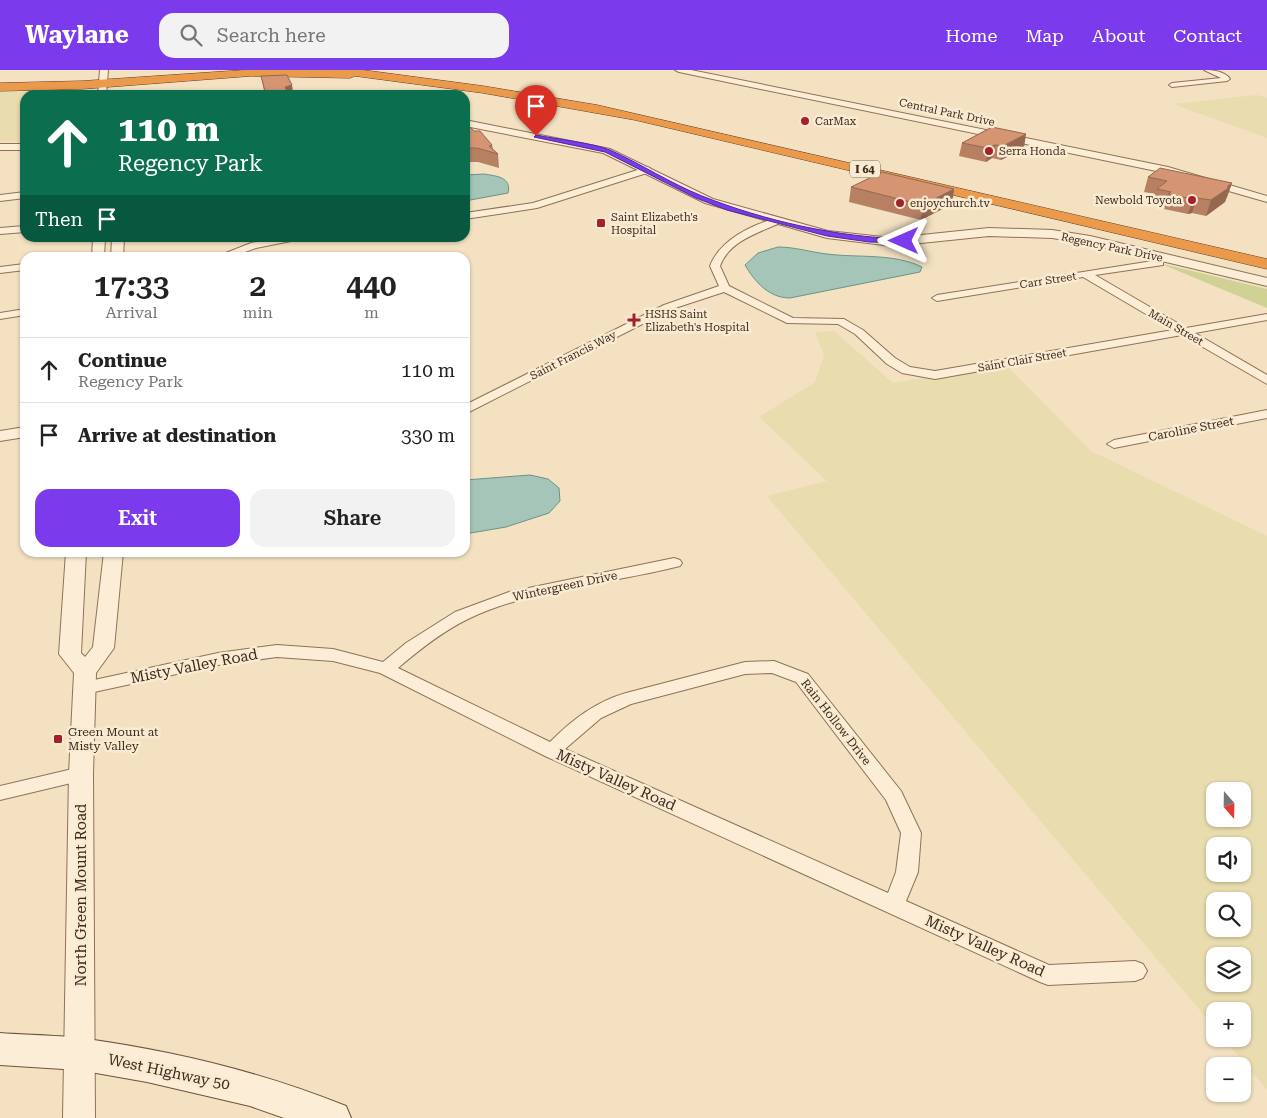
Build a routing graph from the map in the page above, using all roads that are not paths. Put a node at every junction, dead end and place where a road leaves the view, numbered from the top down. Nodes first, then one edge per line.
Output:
1 (104, 70) edge
2 (331, 70) edge
3 (394, 70) edge
4 (415, 70) edge
5 (679, 70) edge
6 (1207, 70) edge
7 (1172, 85) dead end
8 (0, 86) edge
9 (108, 86) edge
10 (460, 86) junction
11 (517, 86) junction
12 (470, 124) edge
13 (0, 147) edge
14 (20, 147) edge
15 (647, 170) junction
16 (20, 196) edge
17 (0, 198) edge
18 (1267, 199) edge
19 (470, 215) edge
20 (777, 221) junction
21 (20, 229) edge
22 (0, 231) edge
23 (271, 242) edge
24 (232, 252) edge
25 (1267, 254) edge
26 (1159, 263) dead end
27 (1267, 264) edge
28 (20, 268) edge
29 (0, 270) edge
30 (1085, 274) junction
31 (1267, 282) edge
32 (725, 288) junction
33 (937, 298) dead end
34 (20, 313) edge
35 (0, 316) edge
36 (1267, 317) edge
37 (1184, 332) junction
38 (1267, 380) edge
39 (470, 407) edge
40 (1267, 414) edge
41 (20, 433) edge
42 (0, 436) edge
43 (1114, 444) dead end
44 (76, 557) edge
45 (113, 557) edge
46 (674, 563) dead end
47 (386, 669) junction
48 (85, 680) junction
49 (552, 752) junction
50 (81, 774) junction
51 (0, 793) edge
52 (893, 906) junction
53 (1135, 971) dead end
54 (0, 1049) edge
55 (79, 1054) junction
56 (79, 1118) edge
57 (332, 1118) edge

1 - 9 street
2 - 10 highway, I 64
3 - 11 highway, I 64
4 - 11 highway
5 - 18 street, Central Park Drive
6 - 7 street
8 - 9 highway
9 - 10 highway
10 - 27 highway, I 64
11 - 25 highway, I 64
12 - 15 street, Regency Park Drive
13 - 14 street
15 - 19 street
15 - 20 street, Regency Park Drive
16 - 17 street
20 - 31 street, Regency Park Drive
20 - 32 street
21 - 22 street
23 - 24 street
26 - 30 street, Carr Street
28 - 29 street
30 - 33 street, Carr Street
30 - 37 street, Main Street
32 - 37 street, Saint Clair Street
32 - 39 street, Saint Francis Way
34 - 35 street
36 - 37 street, Saint Clair Street
37 - 38 street, Main Street
40 - 43 street, Caroline Street
41 - 42 street
44 - 48 street
45 - 48 street
46 - 47 street, Wintergreen Drive
47 - 48 street, Misty Valley Road
47 - 49 street, Misty Valley Road
48 - 50 street, North Green Mount Road
49 - 52 street, Misty Valley Road
49 - 52 street, Rain Hollow Drive
50 - 51 street
50 - 55 street, North Green Mount Road
52 - 53 street, Misty Valley Road
54 - 55 main road, West Highway 50
55 - 56 street, North Green Mount Road
55 - 57 main road, West Highway 50

